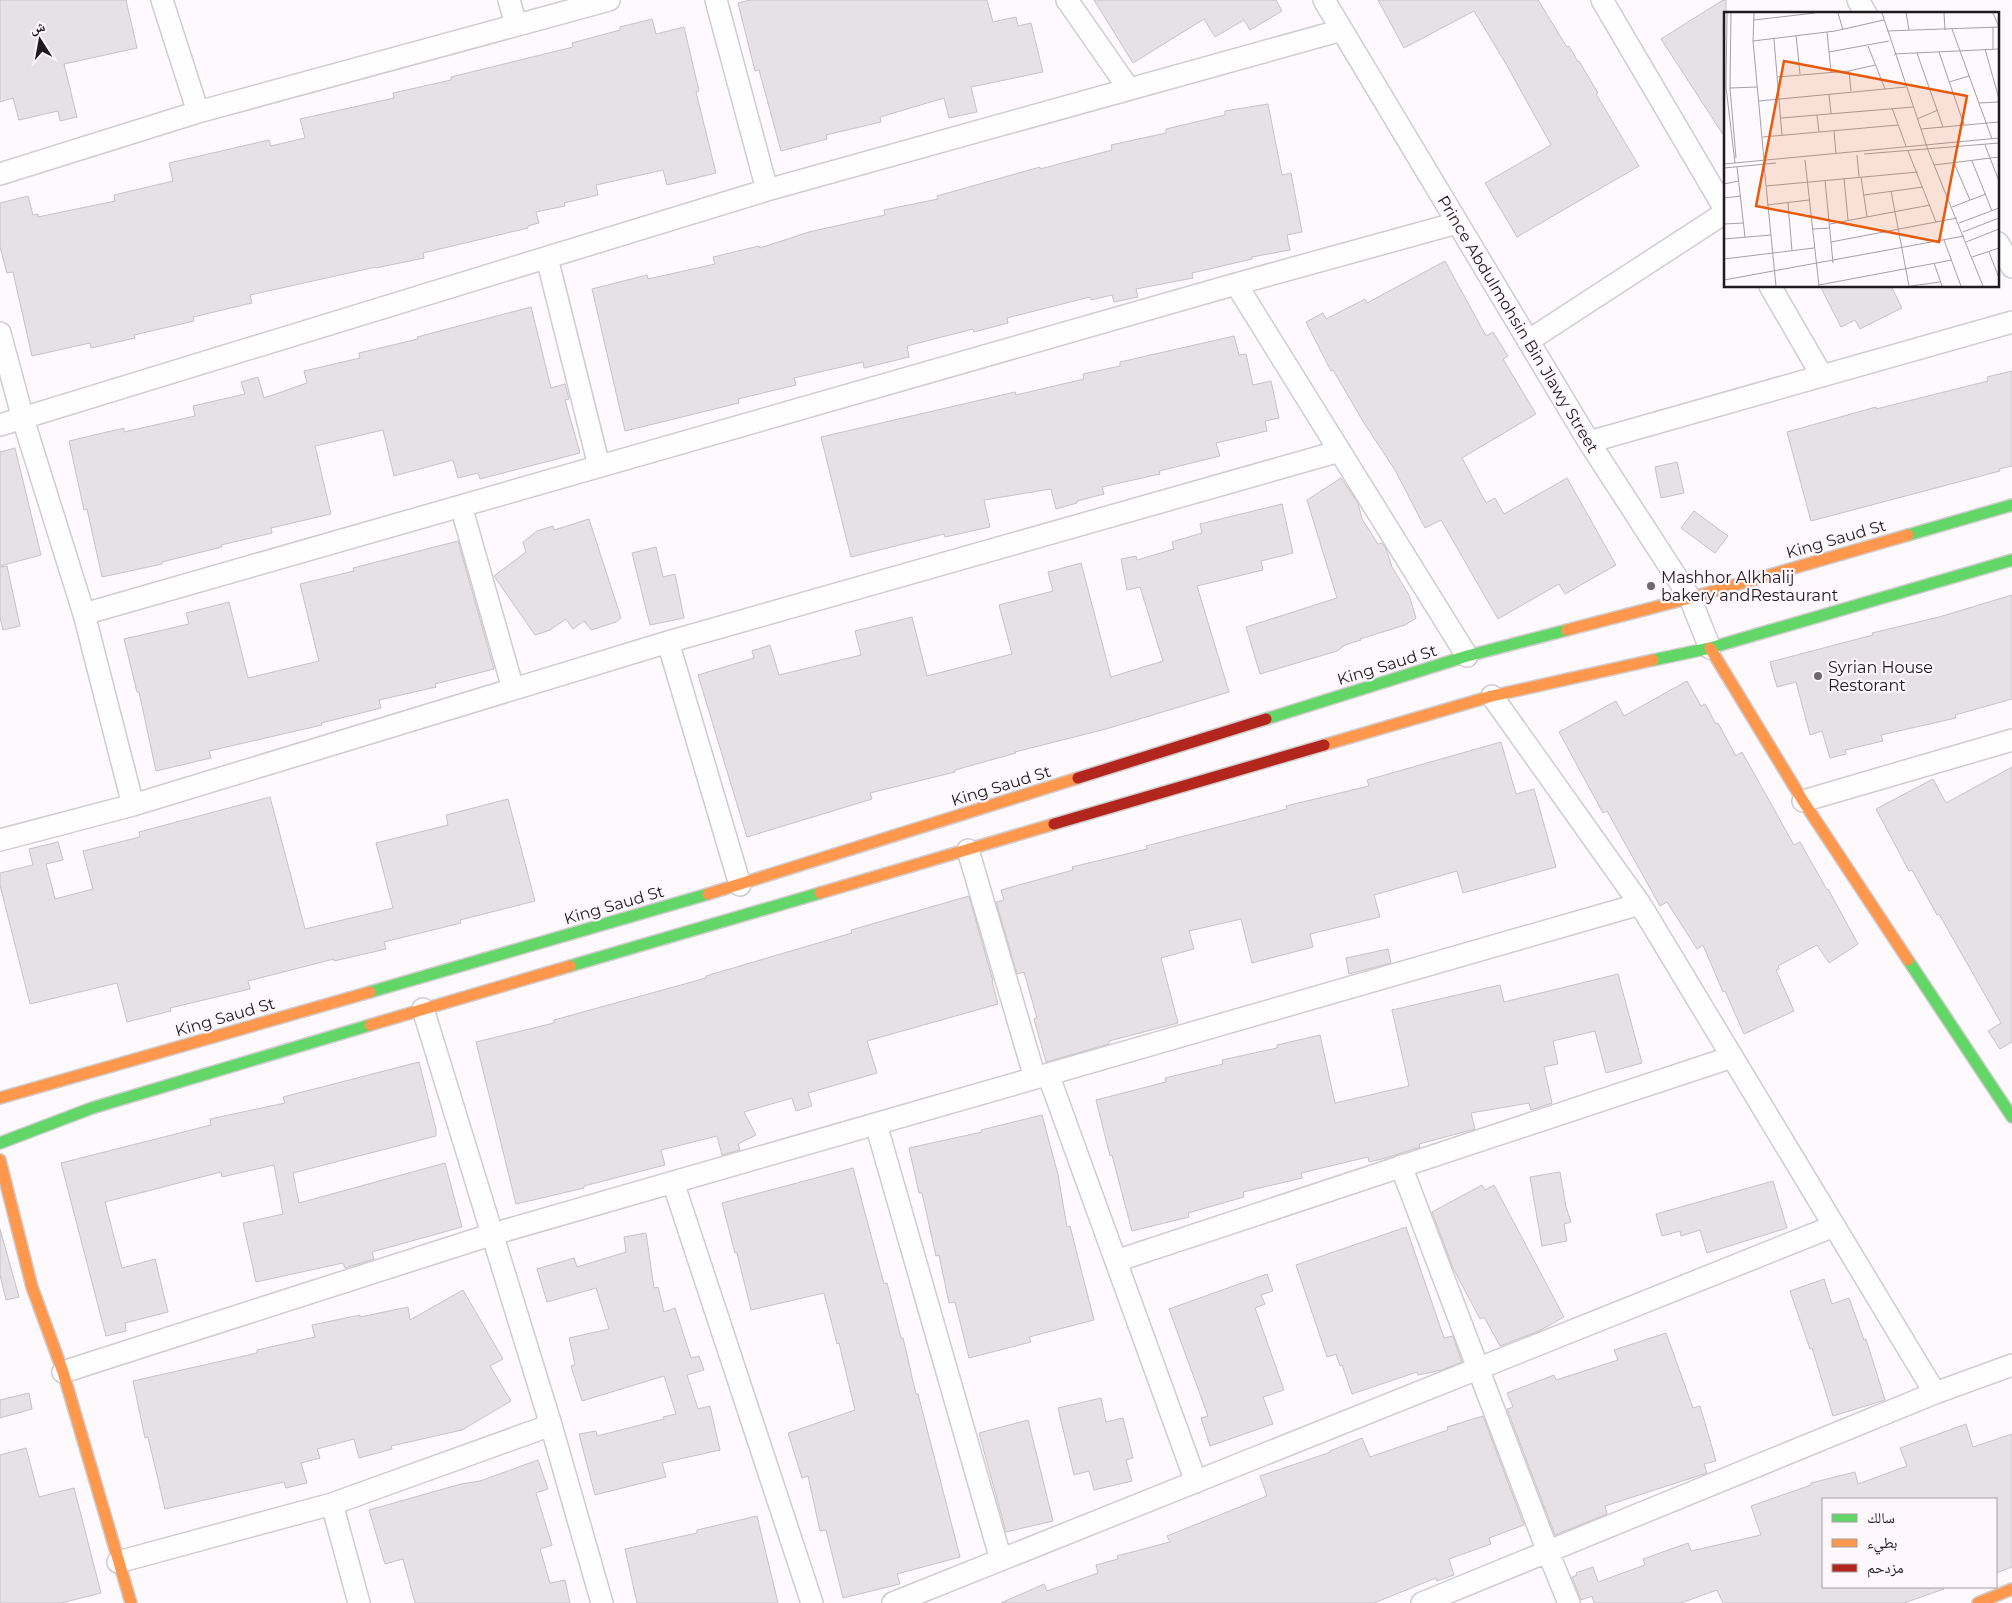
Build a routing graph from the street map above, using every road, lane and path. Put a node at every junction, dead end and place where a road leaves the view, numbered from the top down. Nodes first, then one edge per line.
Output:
1 (162, 0) edge
2 (509, 0) edge
3 (609, 0) edge
4 (716, 0) edge
5 (1067, 0) edge
6 (1324, 0) edge
7 (1602, 0) edge
8 (1858, 0) edge
9 (1865, 12) edge
10 (516, 25) junction
11 (1342, 30) junction
12 (1129, 90) junction
13 (198, 112) junction
14 (0, 174) edge
15 (767, 190) junction
16 (1724, 209) edge
17 (1724, 213) edge
18 (1457, 223) junction
19 (2000, 246) edge
20 (546, 258) junction
21 (2012, 267) edge
22 (1236, 284) junction
23 (1771, 288) edge
24 (2012, 322) edge
25 (0, 333) edge
26 (1528, 342) junction
27 (1822, 376) junction
28 (23, 419) junction
29 (0, 425) edge
30 (1589, 442) junction
31 (1340, 451) junction
32 (599, 466) junction
33 (2012, 505) edge
34 (461, 506) junction
35 (2012, 560) edge
36 (1690, 598) junction
37 (84, 614) junction
38 (668, 642) junction
39 (1710, 648) junction
40 (1468, 656) junction
41 (514, 690) junction
42 (1492, 696) junction
43 (2012, 740) edge
44 (1803, 801) junction
45 (133, 805) junction
46 (0, 840) edge
47 (968, 850) junction
48 (740, 885) junction
49 (1640, 904) junction
50 (423, 1009) junction
51 (1732, 1056) junction
52 (1041, 1076) junction
53 (0, 1098) edge
54 (92, 1108) junction
55 (2012, 1117) edge
56 (876, 1124) junction
57 (0, 1131) edge
58 (6, 1145) edge
59 (0, 1160) edge
60 (1401, 1166) junction
61 (673, 1182) junction
62 (1834, 1226) junction
63 (493, 1234) junction
64 (1116, 1261) junction
65 (49, 1300) dead end
66 (2012, 1365) edge
67 (1478, 1369) junction
68 (63, 1372) junction
69 (1935, 1393) junction
70 (551, 1425) junction
71 (1196, 1482) junction
72 (332, 1504) junction
73 (1548, 1552) junction
74 (1001, 1560) junction
75 (118, 1562) junction
76 (2012, 1589) edge
77 (131, 1603) edge
78 (359, 1603) edge
79 (602, 1603) edge
80 (812, 1603) edge
81 (893, 1603) edge
82 (1422, 1603) edge
83 (1569, 1603) edge
84 (1978, 1603) edge

1 - 13 street
2 - 10 street
3 - 10 street
4 - 15 street
5 - 12 street
6 - 11 street, Prince Abdulmohsin Bin Jlawy Street
7 - 16 street
8 - 9 street
10 - 13 street
11 - 12 street
11 - 18 street, Prince Abdulmohsin Bin Jlawy Street
12 - 15 street
13 - 14 street
15 - 20 street
17 - 26 street
18 - 22 street
18 - 26 street, Prince Abdulmohsin Bin Jlawy Street
19 - 21 street
20 - 28 street
20 - 32 street
22 - 31 street
22 - 32 street
23 - 27 street
24 - 27 street
25 - 28 street
26 - 30 street, Prince Abdulmohsin Bin Jlawy Street
27 - 30 street
28 - 29 street
28 - 37 street
30 - 36 street, Prince Abdulmohsin Bin Jlawy Street
31 - 38 street
31 - 40 street
32 - 34 street
33 - 36 main road, King Saud St
34 - 37 street
34 - 41 street
35 - 39 main road
36 - 39 street, Prince Abdulmohsin Bin Jlawy Street
36 - 40 main road, King Saud St
37 - 45 street
38 - 41 street
38 - 48 street
39 - 42 main road
39 - 44 main road
40 - 48 main road, King Saud St
41 - 45 street
42 - 47 main road
42 - 49 street
43 - 44 street
44 - 55 main road
45 - 46 street
47 - 50 main road
47 - 52 street
48 - 53 main road, King Saud St
49 - 51 street
49 - 52 street
50 - 54 main road
50 - 63 street
51 - 60 street
51 - 62 street
52 - 56 street
52 - 64 street
54 - 57 main road
54 - 58 main road
56 - 61 street
56 - 74 street
59 - 68 main road
60 - 64 street
60 - 67 street
61 - 63 street
61 - 80 street
62 - 67 street
62 - 69 street
63 - 68 street
63 - 70 street
64 - 71 street
65 - 68 main road
66 - 69 street
67 - 71 street
67 - 73 street
68 - 75 main road
69 - 73 street
70 - 72 street
70 - 79 street
71 - 74 street
72 - 75 street
72 - 78 street
73 - 82 street
73 - 83 street
74 - 81 street
75 - 77 main road
76 - 84 main road

